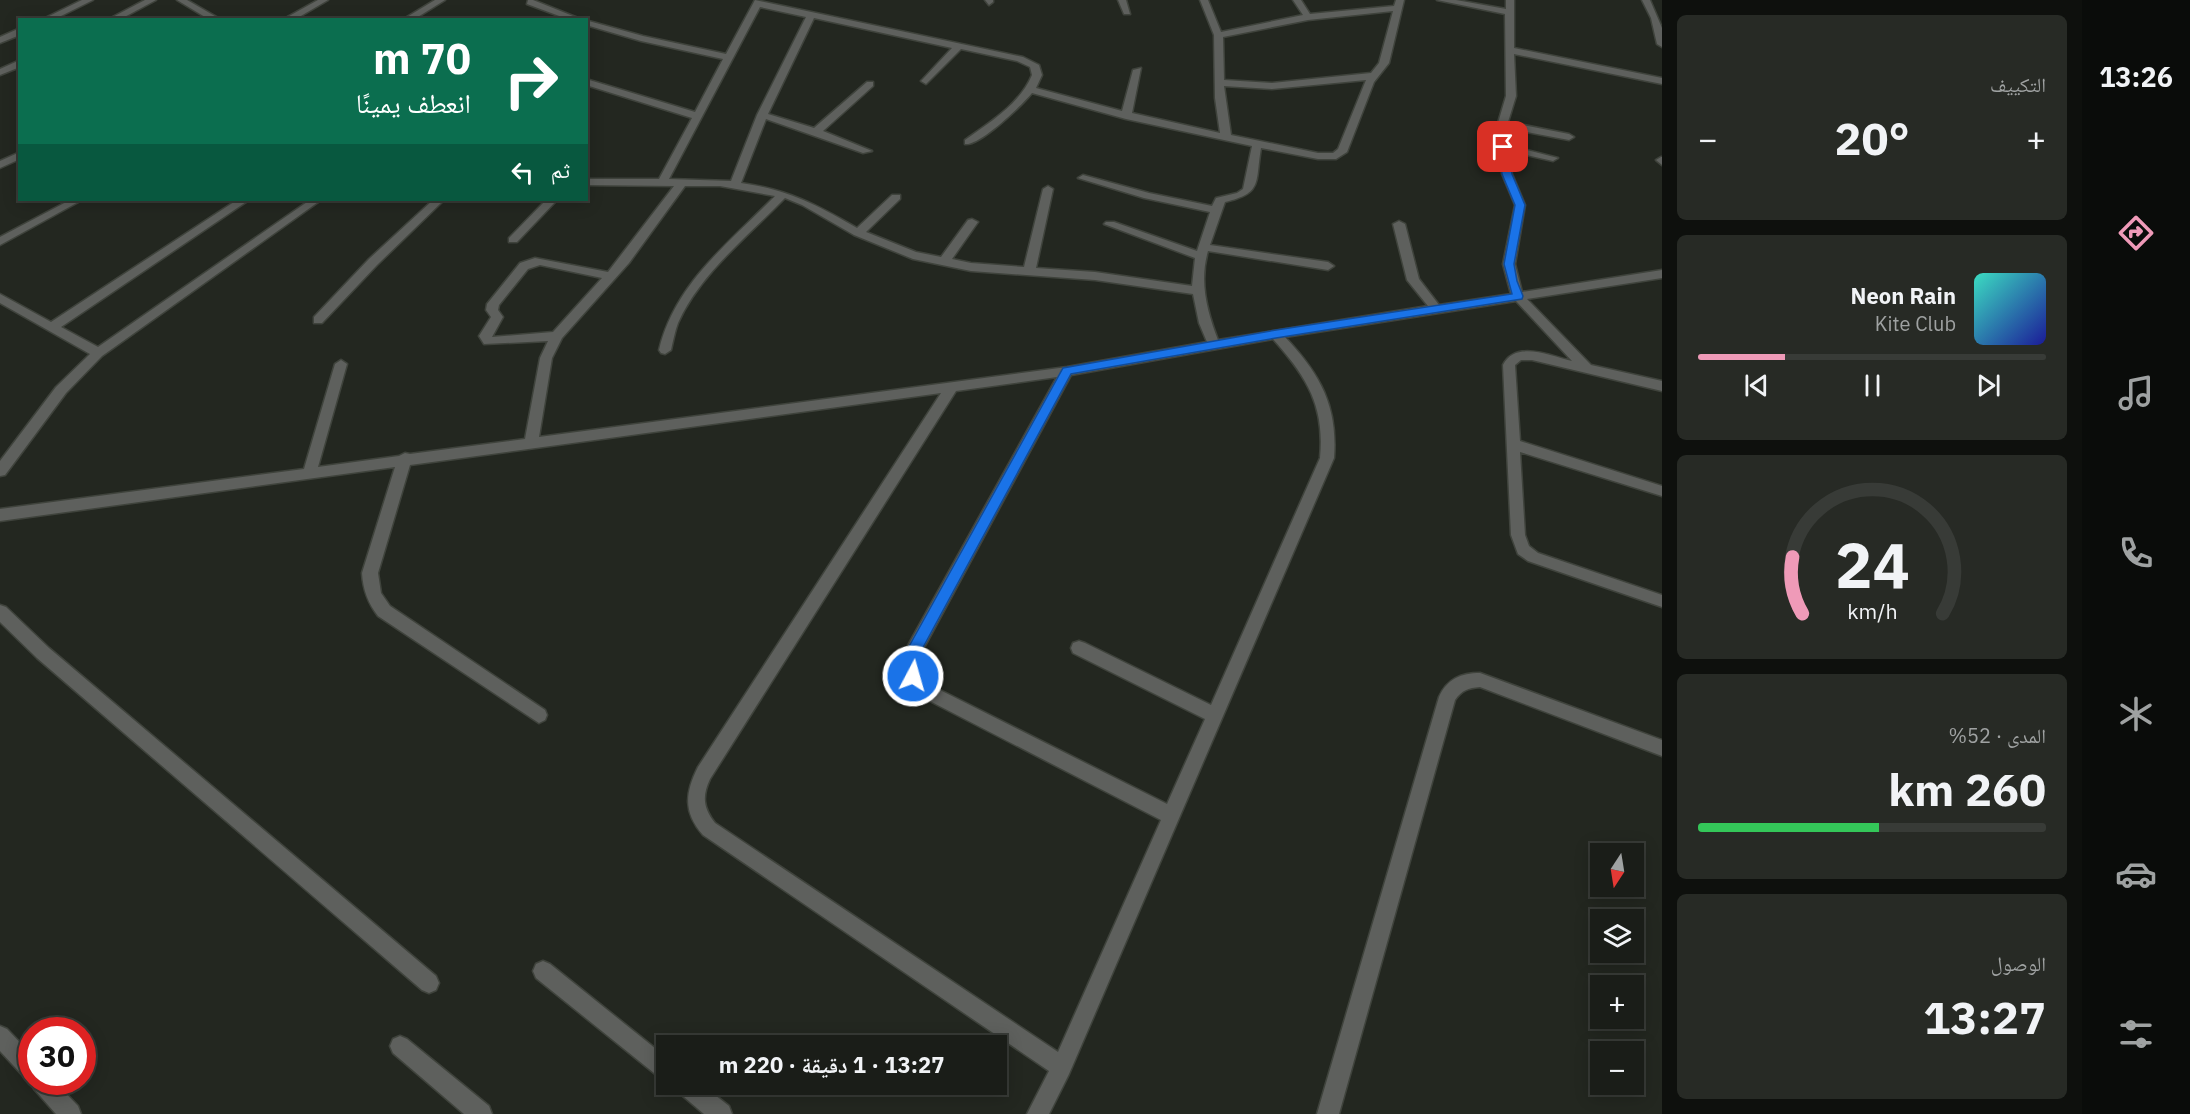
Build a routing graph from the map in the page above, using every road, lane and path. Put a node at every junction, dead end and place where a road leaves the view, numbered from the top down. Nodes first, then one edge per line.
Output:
1 (89, 0) edge
2 (153, 0) edge
3 (181, 0) edge
4 (324, 0) edge
5 (441, 0) edge
6 (1122, 0) edge
7 (1204, 0) edge
8 (1297, 0) edge
9 (1441, 0) edge
10 (1646, 0) edge
11 (530, 2) dead end
12 (758, 2) edge
13 (1399, 4) edge
14 (1510, 6) edge
15 (1126, 12) dead end
16 (812, 15) junction
17 (1308, 17) junction
18 (49, 18) edge
19 (115, 18) edge
20 (214, 18) edge
21 (290, 18) edge
22 (410, 18) edge
23 (574, 18) edge
24 (1658, 18) edge
25 (588, 23) edge
26 (18, 32) edge
27 (1218, 35) junction
28 (0, 40) edge
29 (1662, 44) edge
30 (960, 46) junction
31 (1509, 50) junction
32 (729, 57) junction
33 (18, 64) edge
34 (1138, 70) dead end
35 (0, 72) edge
36 (1373, 76) junction
37 (926, 81) dead end
38 (1662, 81) edge
39 (588, 83) edge
40 (1220, 83) junction
41 (870, 84) dead end
42 (1031, 90) junction
43 (762, 115) junction
44 (698, 116) junction
45 (1126, 116) junction
46 (1501, 124) junction
47 (816, 132) junction
48 (1569, 137) dead end
49 (1226, 138) junction
50 (969, 142) dead end
51 (1257, 144) junction
52 (1503, 147) junction
53 (867, 151) dead end
54 (18, 156) edge
55 (1553, 158) dead end
56 (0, 165) edge
57 (1083, 178) dead end
58 (588, 182) edge
59 (662, 183) junction
60 (682, 183) junction
61 (735, 185) junction
62 (1048, 189) dead end
63 (783, 194) junction
64 (896, 197) dead end
65 (75, 201) edge
66 (242, 201) edge
67 (315, 201) edge
68 (438, 201) edge
69 (551, 201) edge
70 (1216, 210) junction
71 (972, 222) dead end
72 (1110, 224) dead end
73 (1399, 224) dead end
74 (858, 234) junction
75 (513, 240) dead end
76 (0, 242) edge
77 (1201, 251) junction
78 (944, 262) junction
79 (1328, 266) dead end
80 (1029, 271) junction
81 (1662, 274) edge
82 (610, 276) junction
83 (1198, 291) junction
84 (1518, 296) junction
85 (0, 298) edge
86 (1436, 309) junction
87 (318, 320) dead end
88 (52, 327) junction
89 (1276, 334) junction
90 (557, 336) junction
91 (1214, 345) junction
92 (665, 350) dead end
93 (98, 353) junction
94 (341, 364) dead end
95 (1586, 368) junction
96 (1067, 371) junction
97 (952, 386) junction
98 (1662, 386) edge
99 (531, 442) junction
100 (1512, 444) junction
101 (405, 459) junction
102 (0, 471) edge
103 (310, 471) junction
104 (1662, 491) edge
105 (2, 513) edge
106 (1662, 601) edge
107 (0, 612) edge
108 (1079, 648) dead end
109 (539, 715) dead end
110 (1216, 716) junction
111 (1662, 747) edge
112 (1172, 816) junction
113 (543, 970) dead end
114 (429, 983) dead end
115 (0, 1036) edge
116 (400, 1046) dead end
117 (18, 1056) edge
118 (656, 1062) edge
119 (1062, 1067) junction
120 (53, 1095) edge
121 (698, 1095) edge
122 (70, 1114) edge
123 (481, 1114) edge
124 (721, 1114) edge
125 (1038, 1114) edge
126 (1328, 1114) edge

1 - 18 street
2 - 19 street
3 - 20 street
4 - 21 street
5 - 22 street
6 - 15 street
7 - 27 street
8 - 17 street
9 - 14 street
10 - 24 street
11 - 23 street
12 - 16 street
12 - 32 street
13 - 17 street
13 - 36 street
14 - 31 street
16 - 30 street
16 - 43 street
17 - 27 street
24 - 29 street
25 - 32 street
26 - 28 street
27 - 40 street
30 - 37 street
30 - 42 street
31 - 38 street
31 - 46 street
32 - 44 street
33 - 35 street
34 - 45 street
36 - 40 street
36 - 51 street
39 - 44 street
40 - 49 street
41 - 47 street
42 - 45 street
42 - 50 street
43 - 47 street
43 - 61 street
44 - 59 street
45 - 49 street
46 - 48 street
46 - 52 street
47 - 53 street
49 - 51 street
51 - 70 street
52 - 55 street
52 - 84 street
54 - 56 street
57 - 70 street
58 - 59 street
59 - 60 street
60 - 61 street
60 - 82 street
61 - 63 street
62 - 80 street
63 - 74 street
63 - 92 street
64 - 74 street
65 - 76 street
66 - 88 street
67 - 93 street
68 - 87 street
69 - 75 street
70 - 77 street
71 - 78 street
72 - 77 street
73 - 86 street
74 - 78 street
77 - 79 street
77 - 83 street
78 - 80 street
80 - 83 street
81 - 84 street
82 - 90 street
82 - 90 street
83 - 91 street
84 - 86 street
84 - 95 street
85 - 88 street
86 - 89 street
88 - 93 street
89 - 91 street
89 - 110 street
90 - 99 street
91 - 96 street
93 - 102 street
94 - 103 street
95 - 98 street
95 - 100 street
96 - 97 street
96 - 112 street
97 - 99 street
97 - 119 street
99 - 101 street
100 - 104 street
100 - 106 street
101 - 103 street
101 - 109 street
103 - 105 street
107 - 114 street
108 - 110 street
110 - 112 street
111 - 126 street
112 - 119 street
113 - 118 street
115 - 117 street
116 - 123 street
119 - 125 street
120 - 122 street
121 - 124 street

